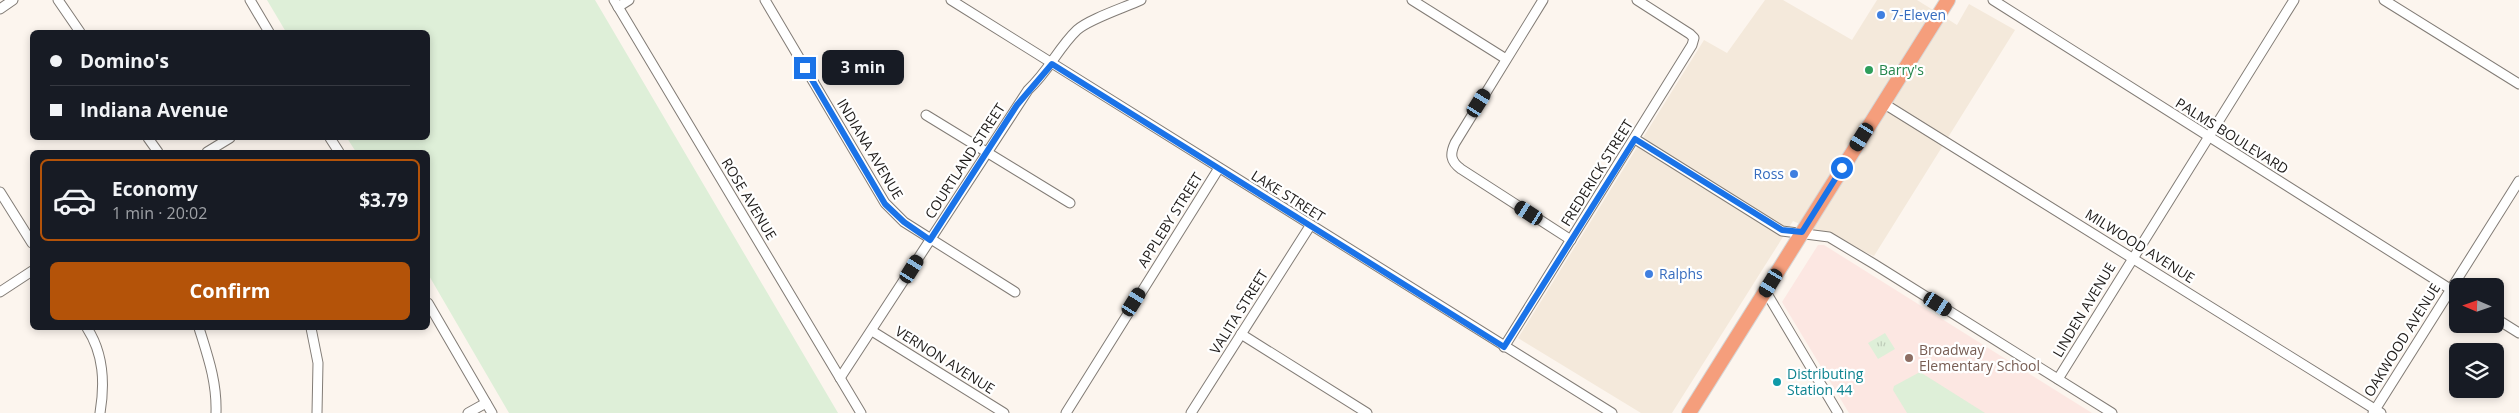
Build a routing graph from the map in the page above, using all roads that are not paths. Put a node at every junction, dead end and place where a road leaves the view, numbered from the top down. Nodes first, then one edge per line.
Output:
1 (13, 0) edge
2 (58, 0) edge
3 (250, 0) edge
4 (629, 0) edge
5 (765, 0) edge
6 (951, 0) edge
7 (1141, 0) edge
8 (1412, 0) edge
9 (1544, 0) edge
10 (1637, 0) edge
11 (1993, 0) edge
12 (2294, 0) edge
13 (2384, 0) edge
14 (1944, 1) edge
15 (616, 3) edge
16 (0, 8) edge
17 (79, 30) edge
18 (268, 30) edge
19 (1506, 59) junction
20 (1052, 64) junction
21 (2519, 84) edge
22 (1883, 102) junction
23 (926, 115) dead end
24 (2207, 137) junction
25 (1635, 139) junction
26 (227, 140) edge
27 (210, 150) edge
28 (987, 153) junction
29 (1219, 168) junction
30 (2519, 181) edge
31 (0, 192) edge
32 (1070, 203) dead end
33 (1310, 226) junction
34 (1802, 232) junction
35 (30, 240) edge
36 (930, 240) junction
37 (1571, 240) junction
38 (2132, 258) junction
39 (30, 272) edge
40 (2462, 278) edge
41 (2449, 289) edge
42 (0, 292) edge
43 (1015, 292) dead end
44 (1766, 292) junction
45 (2449, 300) edge
46 (430, 306) edge
47 (2504, 324) edge
48 (87, 330) edge
49 (200, 330) edge
50 (311, 330) edge
51 (872, 331) junction
52 (2519, 333) edge
53 (1241, 334) junction
54 (1504, 347) junction
55 (840, 378) junction
56 (2058, 379) junction
57 (486, 403) junction
58 (2376, 412) edge
59 (100, 413) edge
60 (216, 413) edge
61 (317, 413) edge
62 (468, 413) edge
63 (492, 413) edge
64 (861, 413) edge
65 (1004, 413) edge
66 (1066, 413) edge
67 (1191, 413) edge
68 (1367, 413) edge
69 (1612, 413) edge
70 (1689, 413) edge
71 (1838, 413) edge
72 (2112, 413) edge

1 - 16 street
2 - 17 street
3 - 18 street
4 - 15 street
5 - 36 street, INDIANA AVENUE
6 - 20 street, LAKE STREET
7 - 20 street, COURTLAND STREET
8 - 19 street
9 - 19 street
10 - 25 street, FREDERICK STREET
11 - 24 street, PALMS BOULEVARD
12 - 24 street, LINDEN AVENUE
13 - 21 street
14 - 22 highway
15 - 55 street, ROSE AVENUE
19 - 37 street
20 - 28 street, COURTLAND STREET
20 - 29 street, LAKE STREET
22 - 34 highway
22 - 38 street, MILWOOD AVENUE
23 - 28 street
24 - 38 street, LINDEN AVENUE
24 - 41 street, PALMS BOULEVARD
25 - 34 street
25 - 37 street, FREDERICK STREET
26 - 27 street
28 - 32 street
28 - 36 street, COURTLAND STREET
29 - 33 street, LAKE STREET
29 - 66 street, APPLEBY STREET
30 - 40 street, OAKWOOD AVENUE
31 - 35 street
33 - 53 street, VALITA STREET
33 - 54 street, LAKE STREET
34 - 44 highway
34 - 56 street
36 - 43 street, INDIANA AVENUE
36 - 51 street, COURTLAND STREET
37 - 54 street, FREDERICK STREET
38 - 56 street, LINDEN AVENUE
38 - 58 street, MILWOOD AVENUE
39 - 42 street
44 - 70 highway
44 - 71 street
45 - 58 street, OAKWOOD AVENUE
46 - 57 street
47 - 52 street
48 - 59 street
49 - 60 street
50 - 61 street
51 - 55 street, COURTLAND STREET
51 - 65 street, VERNON AVENUE
53 - 67 street, VALITA STREET
53 - 68 street
54 - 69 street, LAKE STREET
55 - 64 street, ROSE AVENUE
56 - 72 street
57 - 62 street
57 - 63 street

